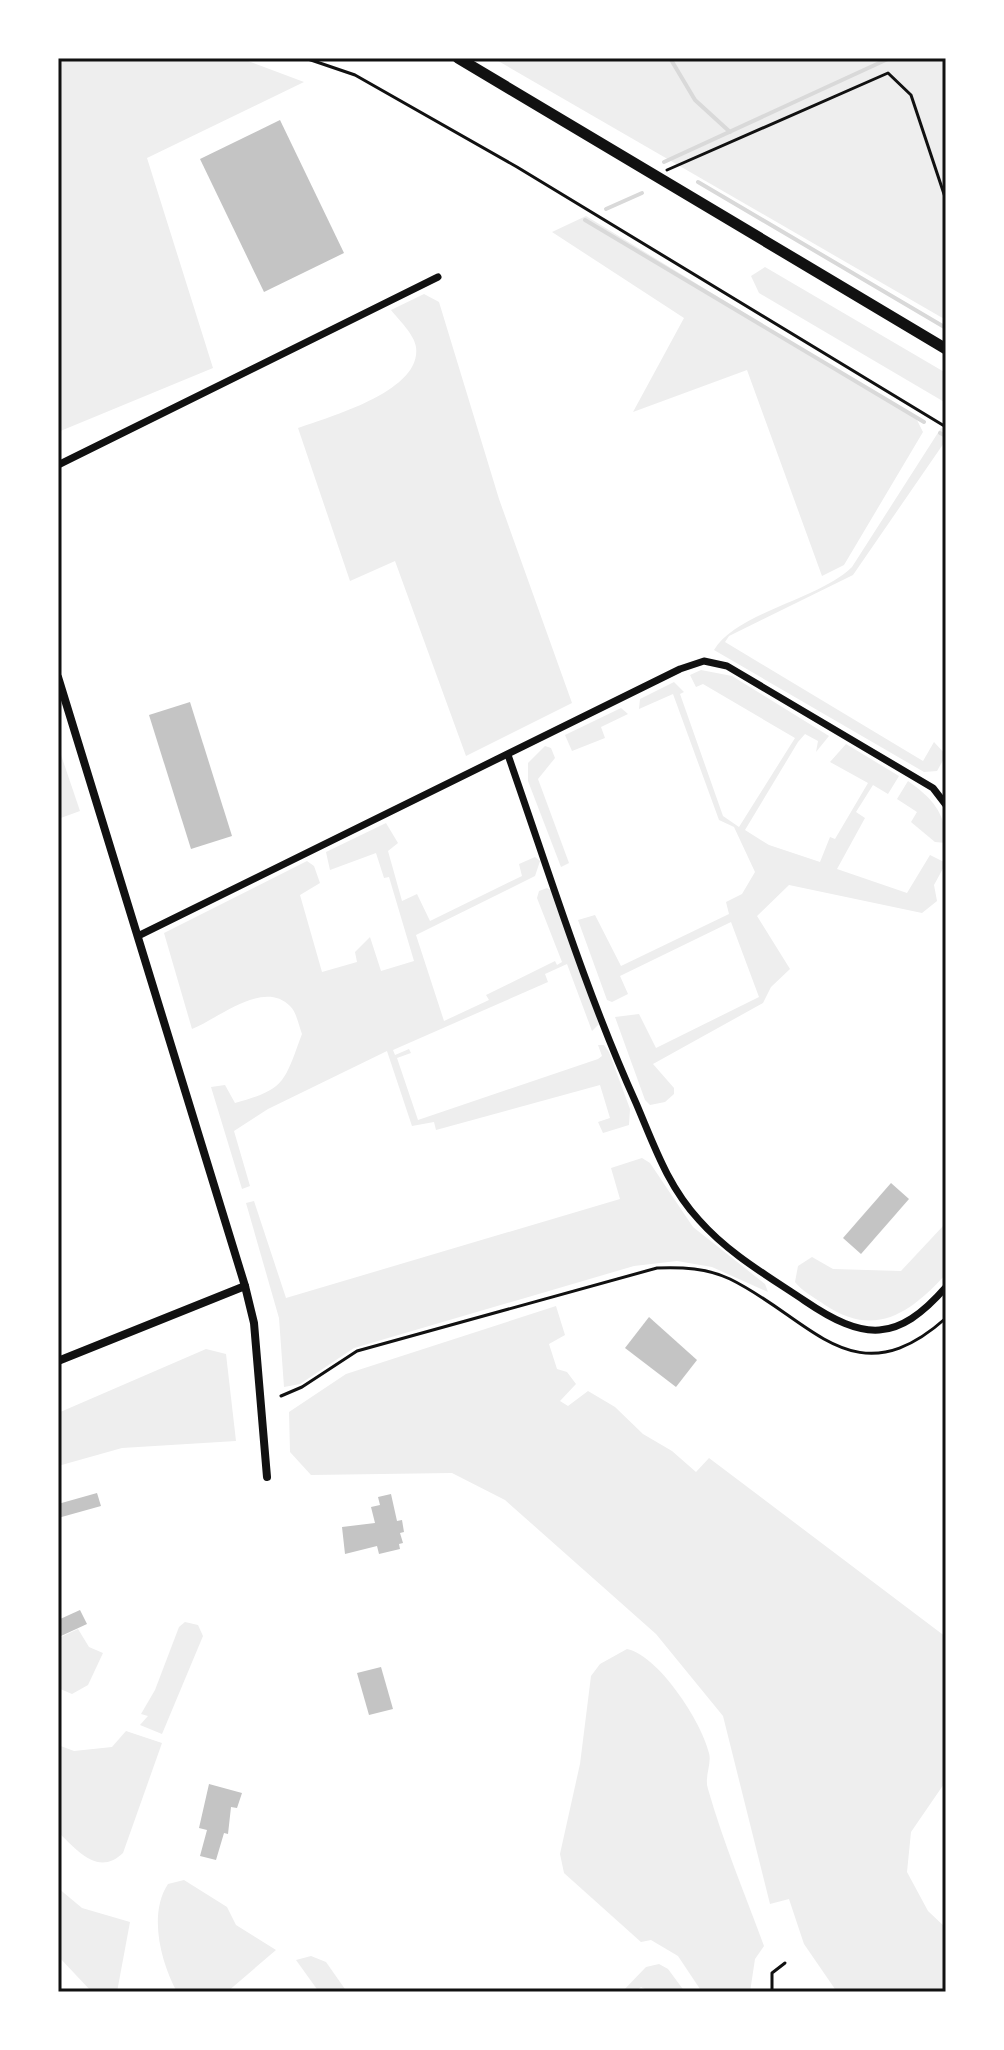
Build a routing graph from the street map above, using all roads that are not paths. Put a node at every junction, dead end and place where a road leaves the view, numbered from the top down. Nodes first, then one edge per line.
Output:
1 (458, 58) edge
2 (438, 277) dead end
3 (946, 349) edge
4 (58, 465) edge
5 (58, 677) edge
6 (508, 755) junction
7 (946, 805) edge
8 (140, 935) junction
9 (245, 1286) junction
10 (946, 1287) edge
11 (58, 1361) edge
12 (267, 1477) dead end

1 - 3 main road
2 - 4 street
5 - 8 street
6 - 7 street
6 - 8 street
6 - 10 street
8 - 9 street
9 - 11 street
9 - 12 street

